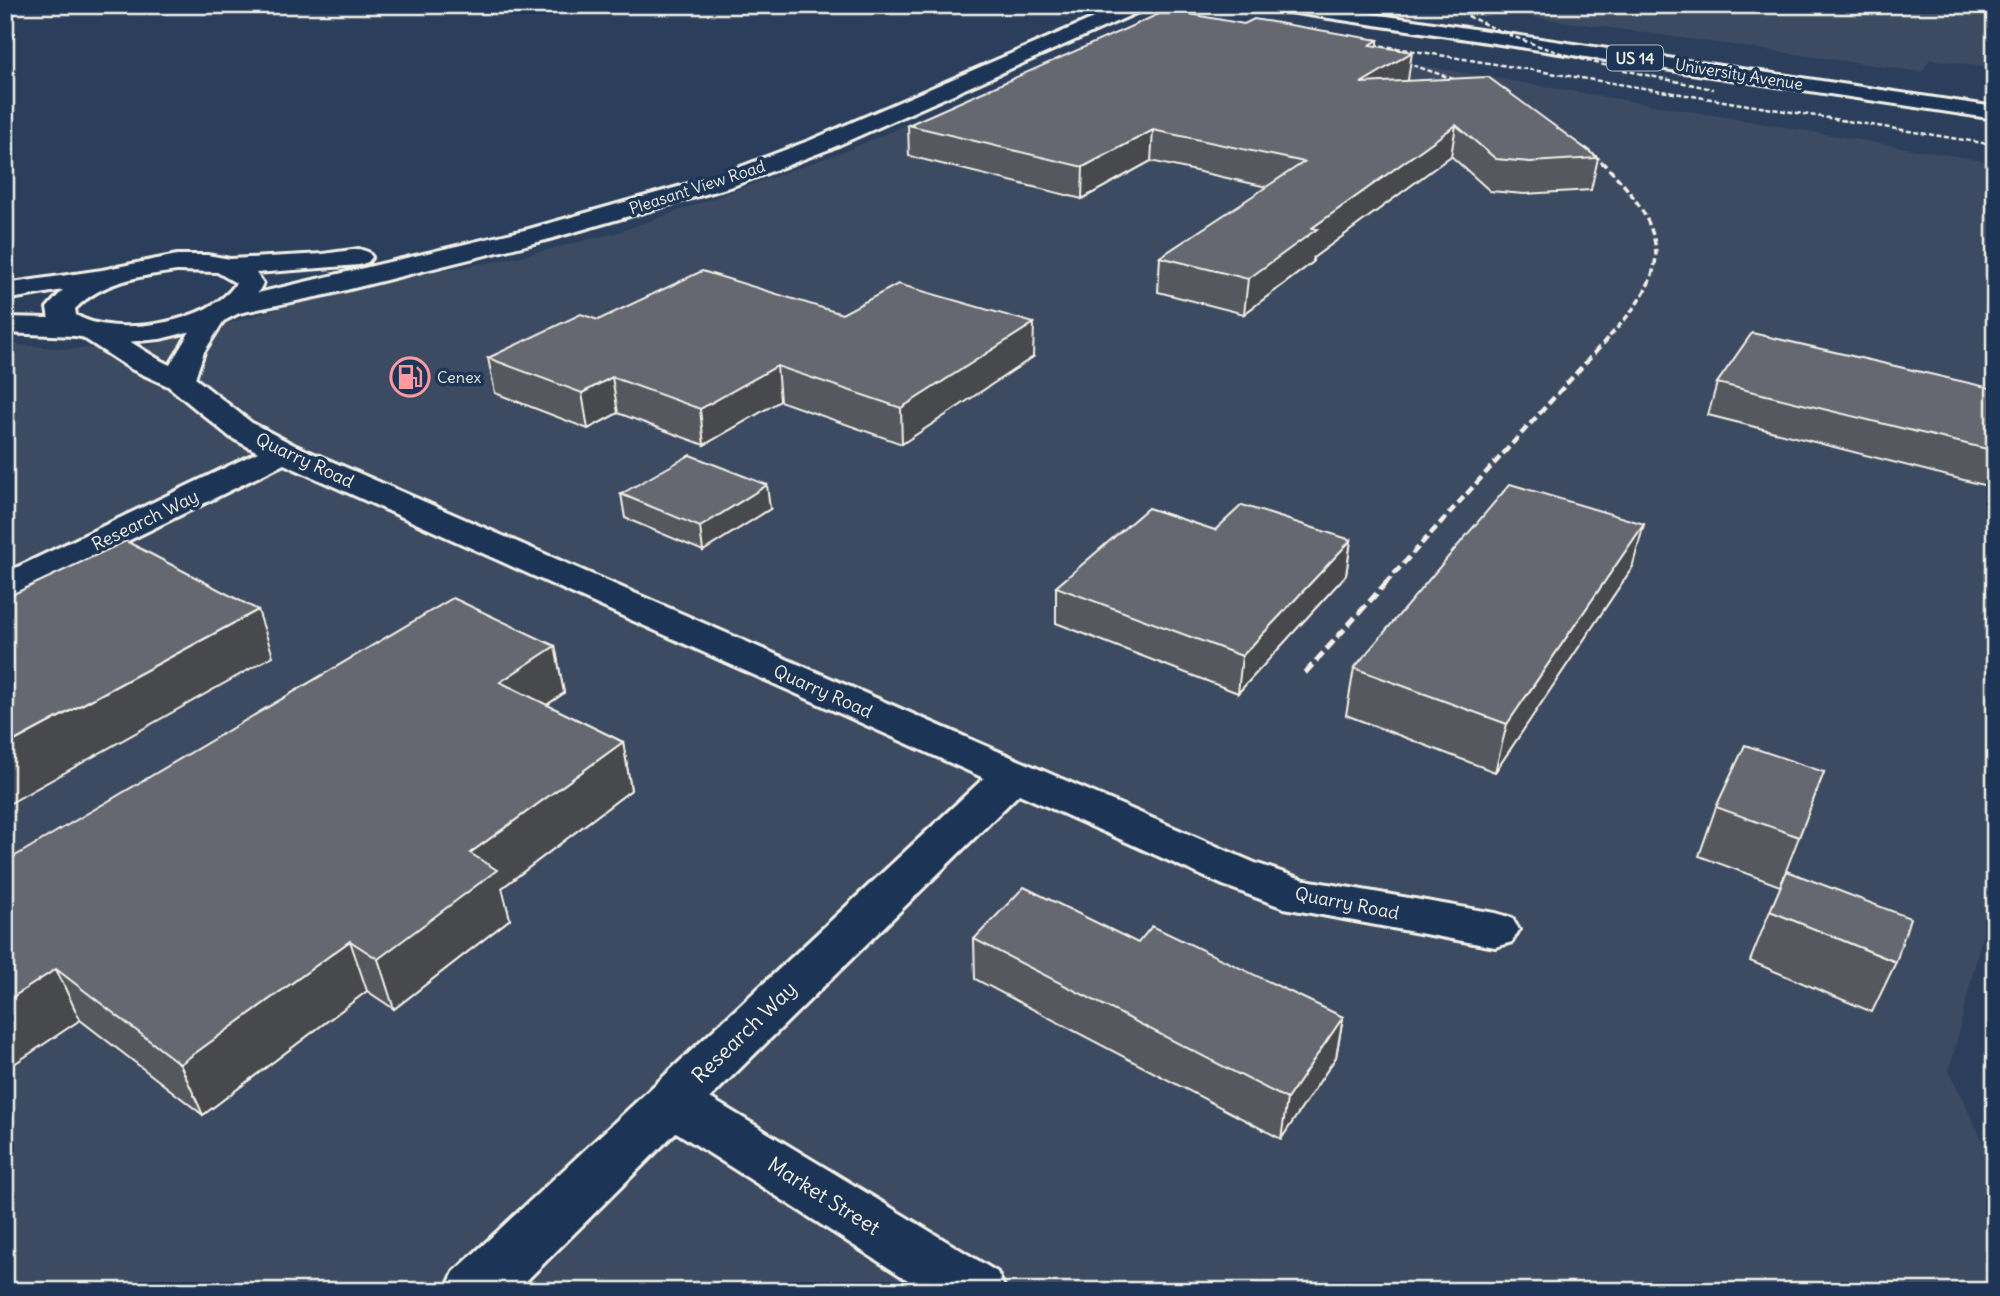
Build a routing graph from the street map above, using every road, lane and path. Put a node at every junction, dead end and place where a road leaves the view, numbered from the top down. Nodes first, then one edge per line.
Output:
1 (1139, 5) edge
2 (1276, 5) edge
3 (1400, 5) edge
4 (1502, 20) dead end
5 (1995, 113) edge
6 (476, 227) dead end
7 (229, 267) junction
8 (116, 274) junction
9 (5, 292) edge
10 (223, 311) junction
11 (5, 325) edge
12 (85, 330) junction
13 (179, 380) junction
14 (284, 452) junction
15 (5, 587) edge
16 (1013, 775) junction
17 (1496, 930) dead end
18 (672, 1102) junction
19 (475, 1291) edge
20 (976, 1291) edge

1 - 10 main road, Pleasant View Road
2 - 5 main road, University Avenue / US 14
3 - 4 main road
6 - 7 main road
7 - 8 main road
7 - 10 main road
8 - 9 main road
8 - 12 main road
10 - 12 main road, Pleasant View Road
10 - 13 main road
11 - 12 main road
12 - 13 main road, Quarry Road
13 - 14 main road, Quarry Road
14 - 15 main road, Research Way
14 - 16 main road, Quarry Road
16 - 17 main road, Quarry Road
16 - 18 main road, Research Way
18 - 19 main road, Research Way
18 - 20 main road, Market Street

